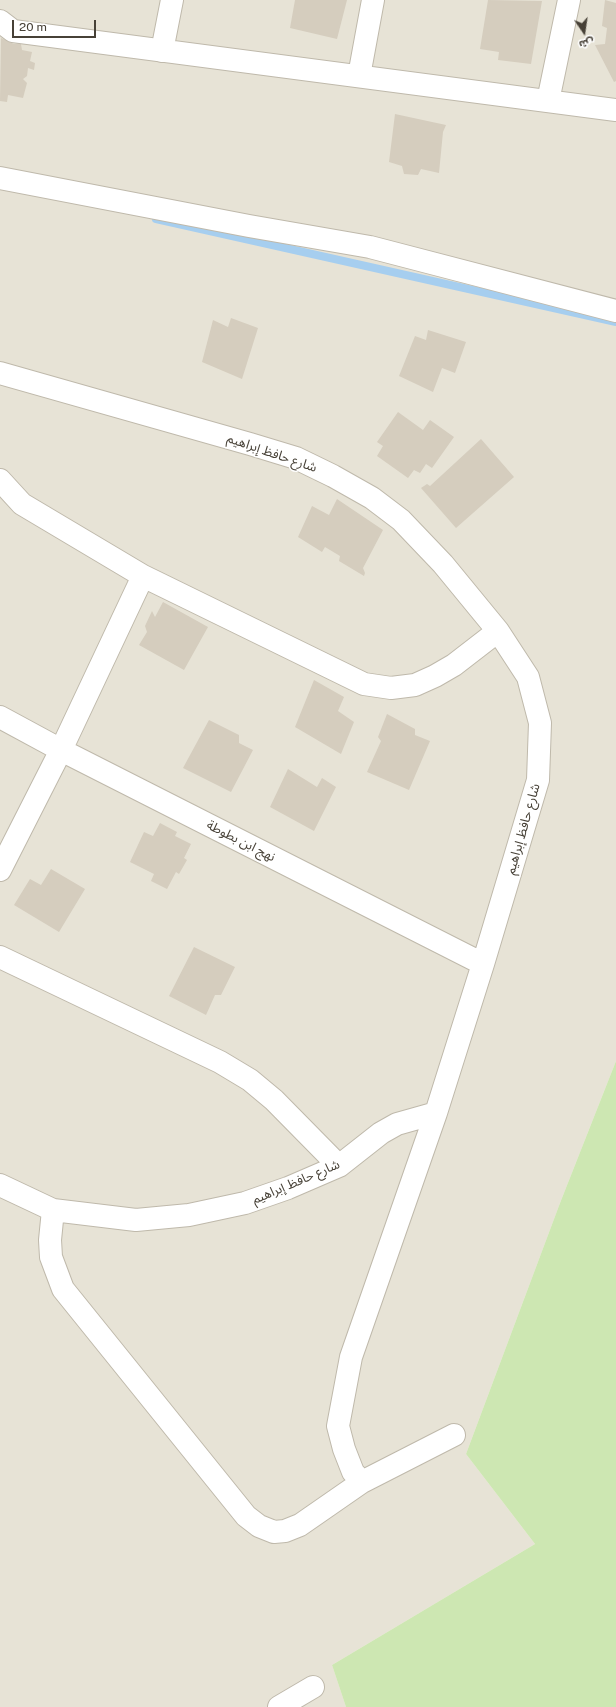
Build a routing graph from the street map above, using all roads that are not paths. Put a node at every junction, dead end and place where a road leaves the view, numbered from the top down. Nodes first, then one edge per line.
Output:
1 (172, 0) edge
2 (373, 0) edge
3 (569, 0) edge
4 (0, 21) edge
5 (162, 51) junction
6 (359, 76) junction
7 (548, 101) junction
8 (616, 110) edge
9 (0, 178) edge
10 (616, 311) edge
11 (0, 373) edge
12 (0, 480) edge
13 (143, 576) junction
14 (498, 631) junction
15 (0, 716) edge
16 (61, 750) junction
17 (0, 870) edge
18 (0, 957) edge
19 (483, 964) junction
20 (436, 1113) junction
21 (339, 1166) junction
22 (0, 1185) edge
23 (53, 1210) junction
24 (454, 1435) dead end
25 (362, 1482) junction
26 (313, 1687) dead end
27 (279, 1707) edge

1 - 5 street
2 - 6 street
3 - 7 street
4 - 5 street
5 - 6 street
6 - 7 street
7 - 8 street
9 - 10 street
11 - 14 street, شارع حافظ إبراهيم
12 - 13 street
13 - 14 street
13 - 16 street
14 - 19 street, شارع حافظ إبراهيم
15 - 16 street, نهج ابن بطوطة
16 - 17 street
16 - 19 street, نهج ابن بطوطة
18 - 21 street
19 - 20 street, شارع حافظ إبراهيم
20 - 21 street, شارع حافظ إبراهيم
20 - 25 street
21 - 23 street, شارع حافظ إبراهيم
22 - 23 street, شارع حافظ إبراهيم
23 - 25 street
24 - 25 street
26 - 27 street

